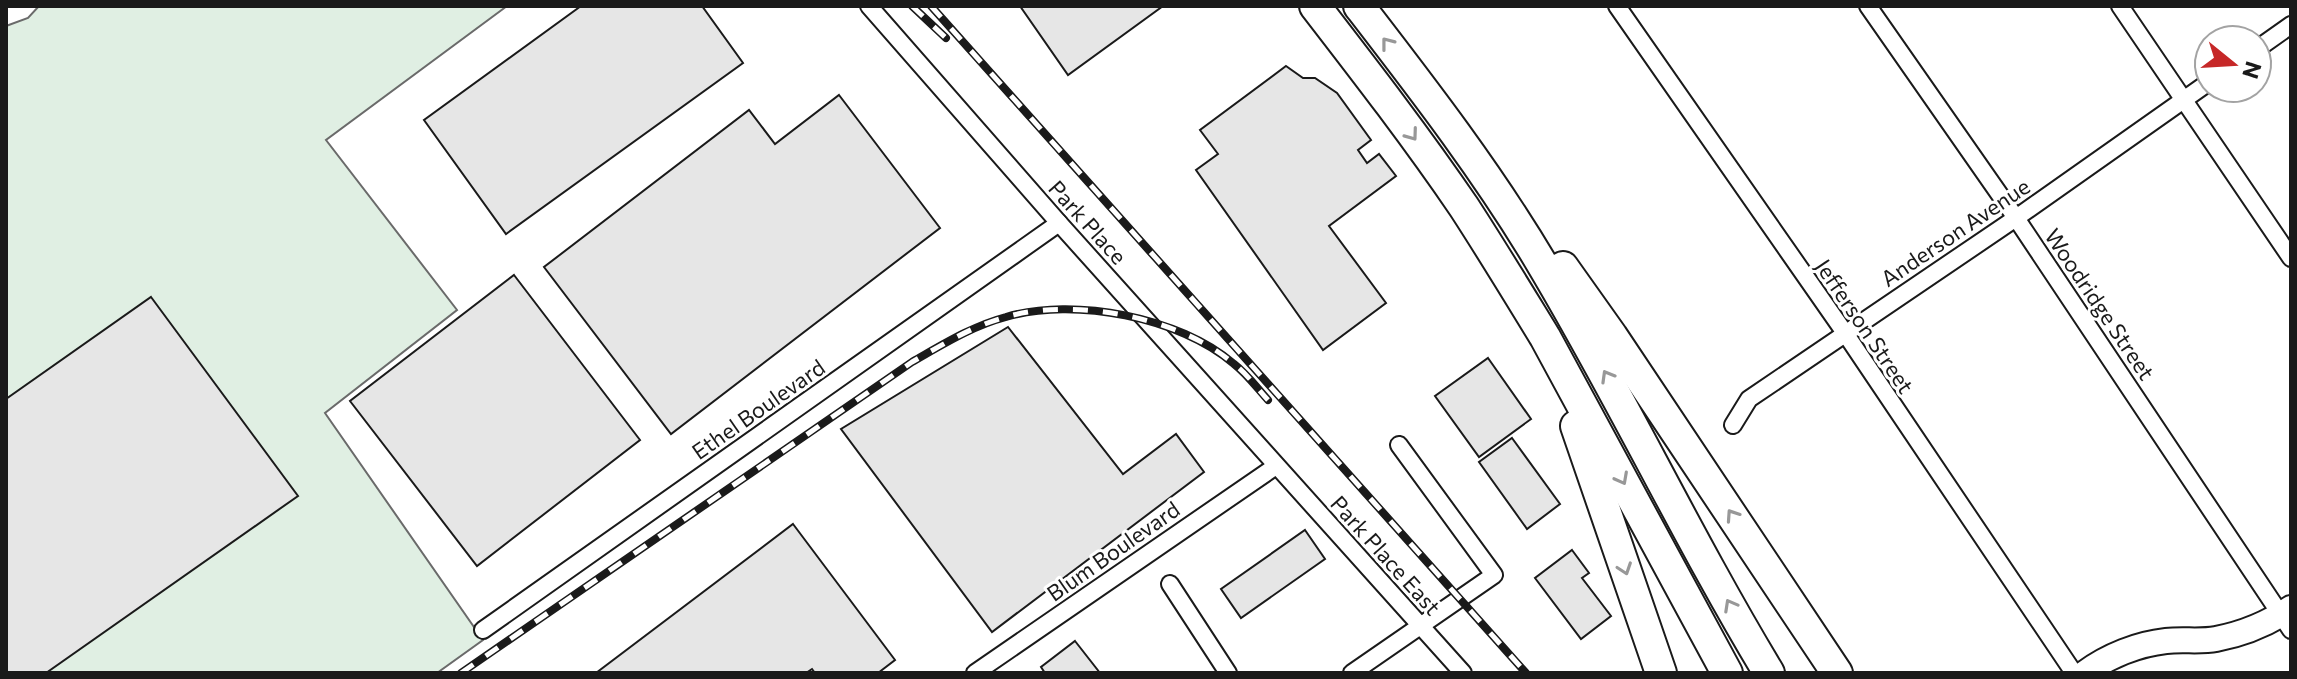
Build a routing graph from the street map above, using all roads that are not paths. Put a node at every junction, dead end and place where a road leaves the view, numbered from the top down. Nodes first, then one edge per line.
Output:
1 (869, 6) edge
2 (1315, 6) edge
3 (1359, 6) edge
4 (1617, 6) edge
5 (1868, 6) edge
6 (2120, 6) edge
7 (2291, 25) edge
8 (2273, 38) edge
9 (1425, 91) junction
10 (2193, 93) edge
11 (2184, 99) junction
12 (2016, 218) junction
13 (1059, 223) junction
14 (2291, 258) edge
15 (1845, 333) junction
16 (1545, 337) junction
17 (1733, 425) dead end
18 (1399, 445) dead end
19 (1276, 466) junction
20 (1170, 584) dead end
21 (2287, 618) edge
22 (1420, 626) junction
23 (483, 630) dead end
24 (975, 673) edge
25 (1228, 673) edge
26 (1352, 673) edge
27 (1463, 673) edge
28 (1661, 673) edge
29 (1727, 673) edge
30 (1769, 673) edge
31 (1837, 673) edge
32 (2074, 673) edge
33 (2085, 673) edge

1 - 13 street, Park Place
2 -> 16 highway
9 -> 3 highway
4 - 15 street, Jefferson Street
5 - 12 street, Woodridge Street
6 - 11 street
7 - 8 street
30 -> 9 highway
31 -> 9 highway
10 - 11 street, Anderson Avenue
11 - 12 street, Anderson Avenue
11 - 14 street
12 - 15 street, Anderson Avenue
12 - 21 street, Woodridge Street
13 - 19 street, Park Place
13 - 23 street, Ethel Boulevard
15 - 17 street, Anderson Avenue
15 - 32 street, Jefferson Street
16 -> 28 highway
16 -> 29 highway
18 - 22 street
19 - 22 street, Park Place East
19 - 24 street, Blum Boulevard
20 - 25 street
21 - 33 main road
22 - 26 street
22 - 27 street, Park Place East

